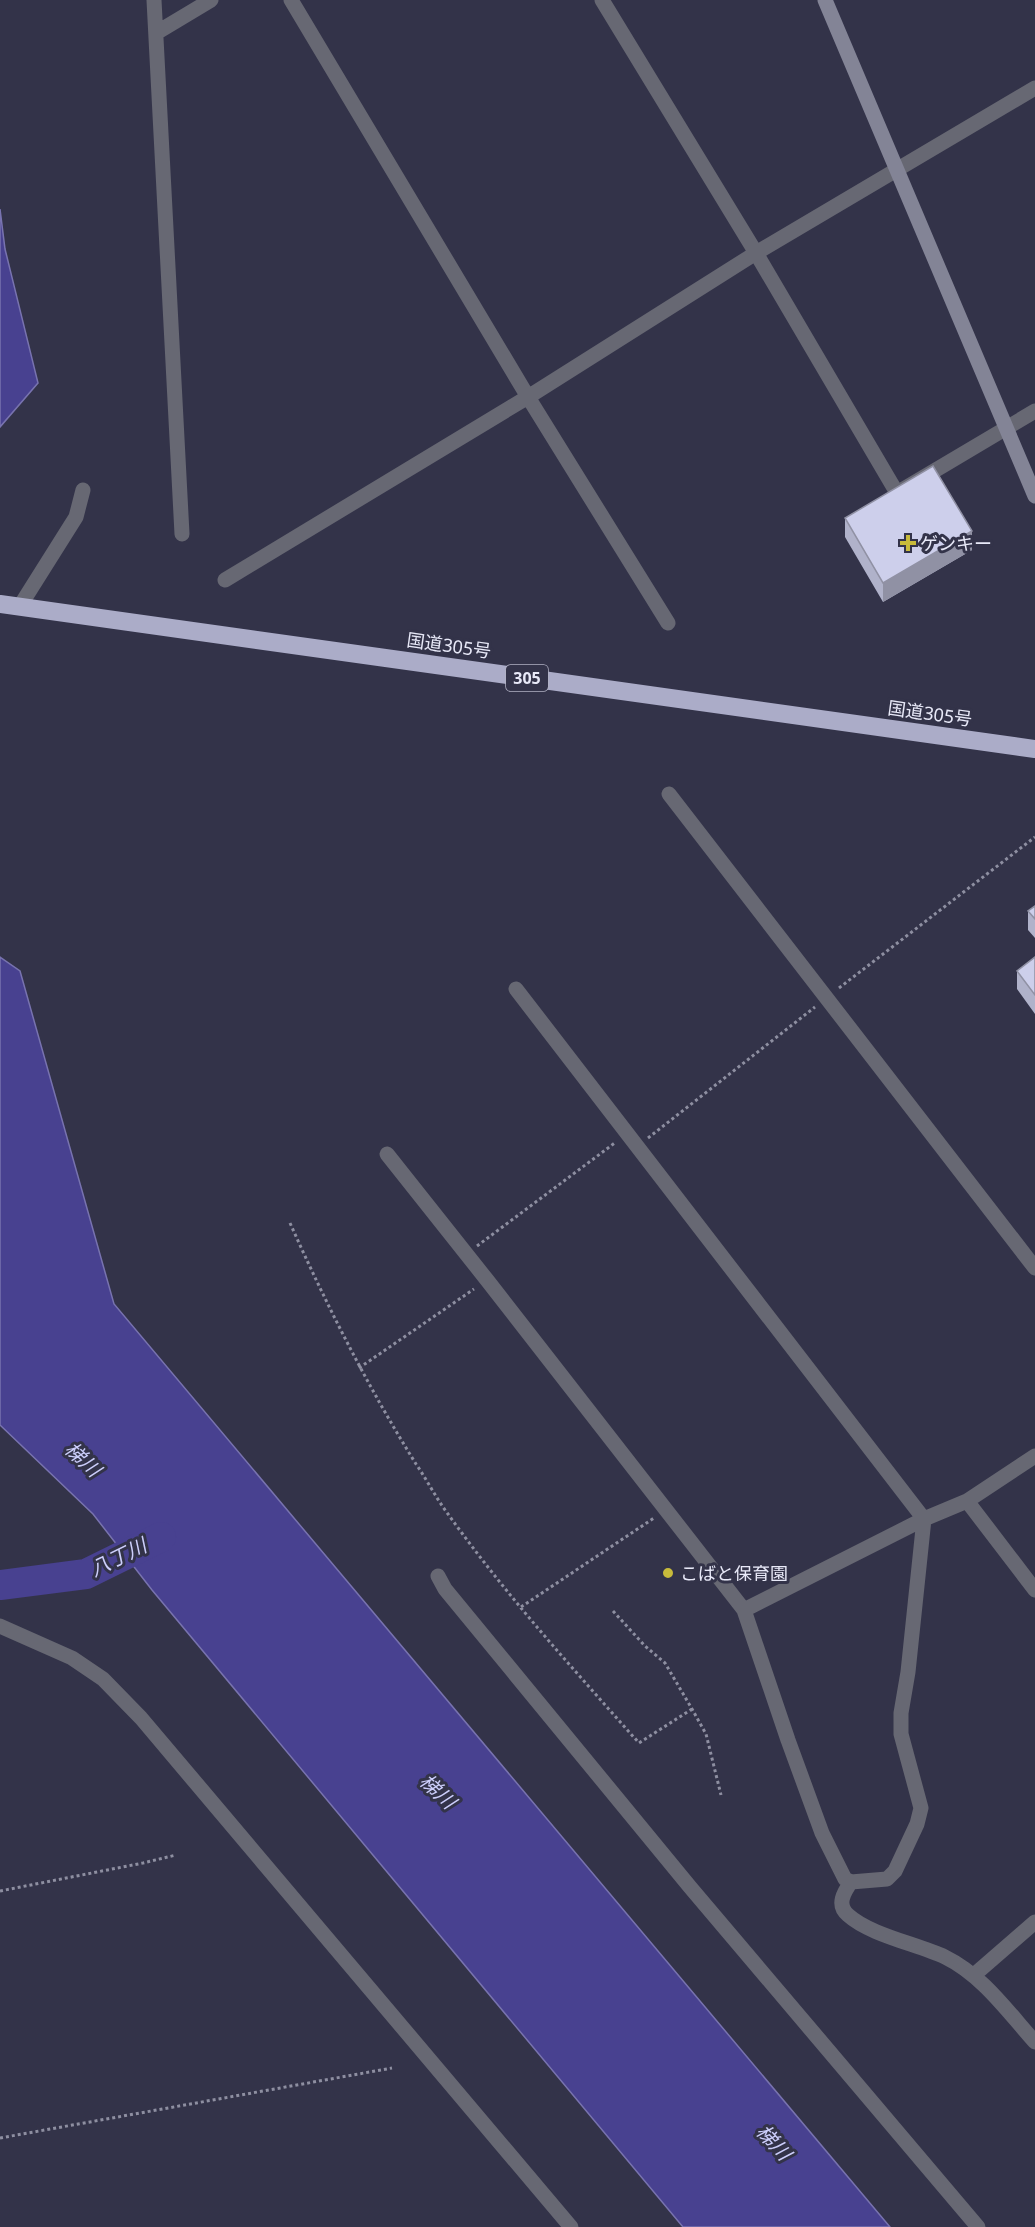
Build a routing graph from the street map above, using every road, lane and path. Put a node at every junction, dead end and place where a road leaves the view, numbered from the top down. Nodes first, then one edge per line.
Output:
1 (154, 0) edge
2 (211, 0) edge
3 (291, 0) edge
4 (602, 0) edge
5 (825, 0) edge
6 (156, 33) junction
7 (1035, 88) edge
8 (897, 170) junction
9 (756, 253) junction
10 (528, 397) junction
11 (1035, 411) edge
12 (1006, 428) junction
13 (83, 490) dead end
14 (1035, 496) edge
15 (182, 534) dead end
16 (225, 580) dead end
17 (8, 605) edge
18 (668, 622) dead end
19 (1035, 749) edge
20 (669, 794) dead end
21 (1035, 837) edge
22 (516, 989) dead end
23 (827, 998) junction
24 (627, 1134) junction
25 (637, 1147) junction
26 (387, 1154) dead end
27 (290, 1223) dead end
28 (466, 1254) junction
29 (1035, 1268) edge
30 (487, 1280) junction
31 (359, 1368) junction
32 (1035, 1456) edge
33 (968, 1501) junction
34 (667, 1510) junction
35 (924, 1519) junction
36 (438, 1576) dead end
37 (1035, 1590) edge
38 (521, 1607) junction
39 (744, 1610) junction
40 (613, 1611) dead end
41 (0, 1626) edge
42 (692, 1709) junction
43 (722, 1795) dead end
44 (176, 1855) dead end
45 (851, 1882) junction
46 (0, 1891) edge
47 (1035, 1922) edge
48 (974, 1975) junction
49 (1035, 2042) edge
50 (392, 2068) dead end
51 (0, 2138) edge
52 (571, 2227) edge
53 (978, 2227) edge

1 - 6 street
2 - 6 street
3 - 10 street
4 - 9 street
5 - 8 street
6 - 15 street
7 - 8 street
8 - 9 street
8 - 12 street
9 - 10 street
9 - 12 street
10 - 16 street
10 - 18 street
11 - 12 street
12 - 14 street
13 - 17 street
17 - 19 highway, 国道305号 / 305
20 - 23 street
21 - 23 path
22 - 24 street
23 - 25 path
23 - 29 street
24 - 25 street
24 - 28 path
25 - 35 street
26 - 28 street
27 - 31 path
28 - 30 street
30 - 31 path
30 - 34 street
31 - 38 path
32 - 33 street
33 - 35 street
33 - 37 street
34 - 38 path
34 - 39 street
35 - 39 street
35 - 45 street
36 - 53 street
38 - 42 path
39 - 45 street
40 - 42 path
41 - 52 street
42 - 43 path
44 - 46 path
45 - 48 street
47 - 48 street
48 - 49 street
50 - 51 path

